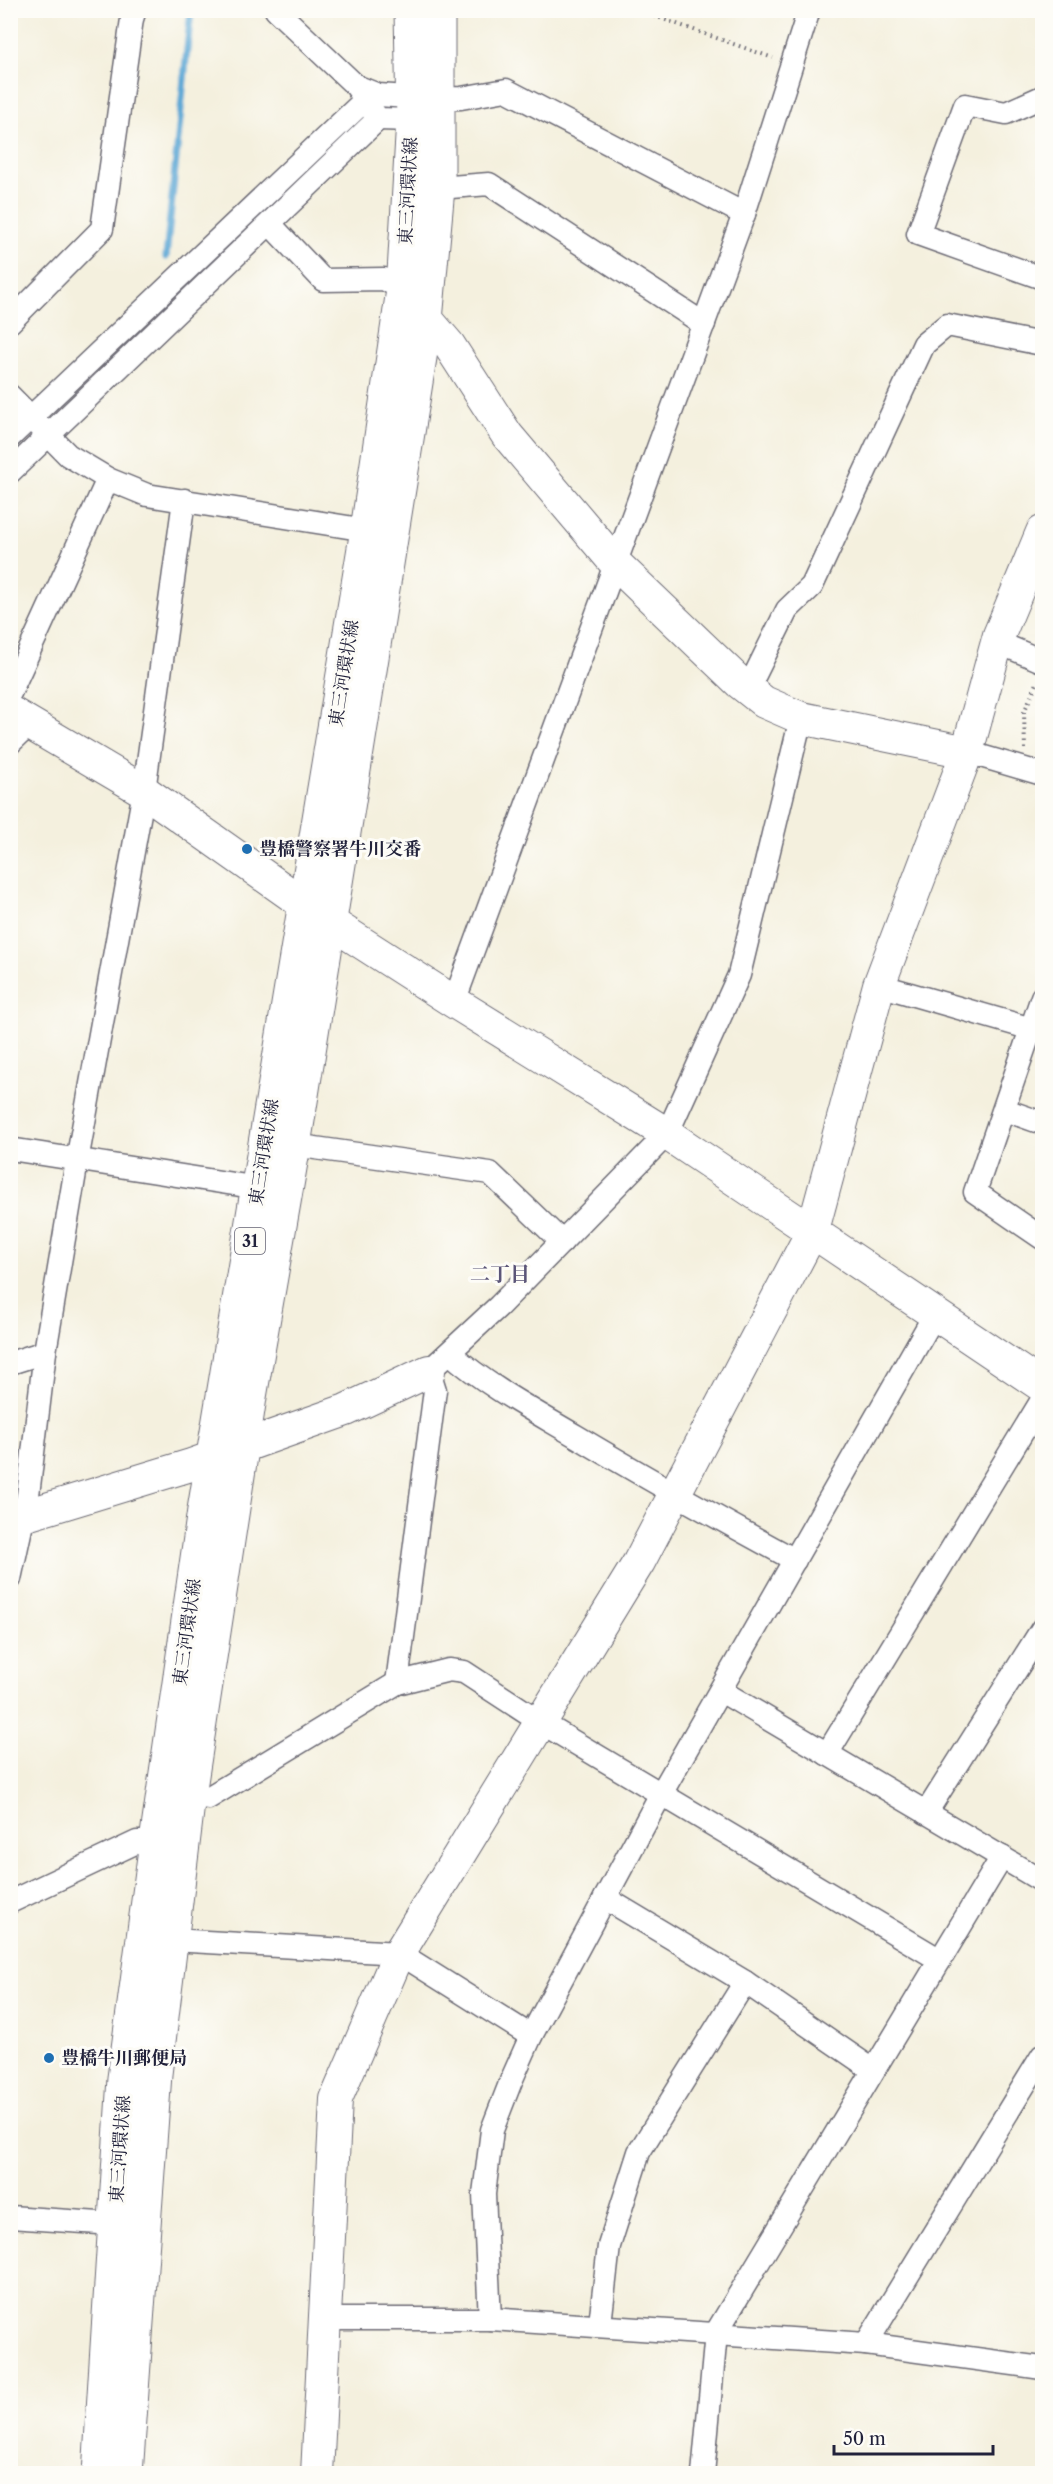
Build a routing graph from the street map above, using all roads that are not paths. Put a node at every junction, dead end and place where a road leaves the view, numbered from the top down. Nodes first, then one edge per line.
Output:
1 (135, 10) edge
2 (276, 10) edge
3 (411, 10) edge
4 (438, 10) edge
5 (809, 10) edge
6 (360, 93) junction
7 (1042, 97) edge
8 (421, 105) junction
9 (378, 119) junction
10 (438, 188) junction
11 (744, 214) junction
12 (270, 224) junction
13 (1042, 278) edge
14 (402, 290) junction
15 (426, 320) junction
16 (10, 322) edge
17 (704, 324) junction
18 (1042, 344) edge
19 (10, 396) edge
20 (31, 417) junction
21 (49, 435) junction
22 (10, 437) edge
23 (10, 472) edge
24 (108, 479) junction
25 (184, 500) junction
26 (380, 532) junction
27 (1042, 532) edge
28 (616, 564) junction
29 (997, 642) junction
30 (1042, 661) edge
31 (748, 689) junction
32 (10, 693) edge
33 (801, 718) junction
34 (17, 726) edge
35 (967, 752) junction
36 (1033, 771) edge
37 (144, 791) junction
38 (317, 913) junction
39 (879, 985) junction
40 (1042, 997) edge
41 (454, 1002) junction
42 (1037, 1029) edge
43 (1005, 1110) junction
44 (1042, 1123) edge
45 (667, 1134) junction
46 (294, 1145) junction
47 (10, 1149) edge
48 (77, 1161) junction
49 (259, 1188) junction
50 (813, 1230) junction
51 (1042, 1238) edge
52 (562, 1242) junction
53 (935, 1314) junction
54 (45, 1352) junction
55 (439, 1362) junction
56 (10, 1364) edge
57 (1042, 1386) edge
58 (1042, 1400) edge
59 (228, 1451) junction
60 (676, 1495) junction
61 (17, 1518) edge
62 (795, 1560) junction
63 (10, 1579) edge
64 (1042, 1629) edge
65 (397, 1683) junction
66 (721, 1691) junction
67 (542, 1723) junction
68 (827, 1754) junction
69 (662, 1792) junction
70 (189, 1795) junction
71 (926, 1813) junction
72 (156, 1842) junction
73 (1002, 1857) junction
74 (1042, 1881) edge
75 (604, 1898) junction
76 (10, 1902) edge
77 (172, 1940) junction
78 (399, 1953) junction
79 (940, 1960) junction
80 (745, 1982) junction
81 (531, 2036) junction
82 (1042, 2056) edge
83 (873, 2070) junction
84 (10, 2217) edge
85 (114, 2224) junction
86 (325, 2319) junction
87 (490, 2319) junction
88 (600, 2324) junction
89 (716, 2333) junction
90 (867, 2344) junction
91 (1042, 2368) edge
92 (99, 2474) edge
93 (126, 2474) edge
94 (317, 2474) edge
95 (703, 2474) edge

1 - 16 street
2 - 6 street
3 - 8 main road, 東三河環状線 / 31
4 - 8 main road, 東三河環状線 / 31
5 - 11 street
6 - 8 street
6 - 9 street
6 - 20 street
7 - 13 street
8 - 9 street
8 - 10 main road, 東三河環状線 / 31
8 - 11 street
8 - 14 main road, 東三河環状線 / 31
9 - 12 street
10 - 15 main road, 東三河環状線 / 31
10 - 17 street
11 - 17 street
12 - 14 street
12 - 21 street
14 - 15 street
14 - 26 main road, 東三河環状線 / 31
15 - 26 main road, 東三河環状線 / 31
15 - 28 street
17 - 28 street
18 - 31 street
19 - 20 street
20 - 21 street
20 - 22 street
21 - 23 street
21 - 24 street
24 - 25 street
24 - 32 street
25 - 26 street
25 - 37 street
26 - 38 main road, 東三河環状線 / 31
27 - 29 street
28 - 31 street
28 - 41 street
29 - 30 street
29 - 35 street
31 - 33 street
33 - 35 street
33 - 45 street
34 - 37 street
35 - 36 street
35 - 39 street
37 - 38 street
37 - 48 street
38 - 41 street
38 - 46 main road, 東三河環状線 / 31
38 - 49 main road, 東三河環状線 / 31
39 - 42 street
39 - 50 street
40 - 42 street
41 - 45 street
42 - 43 street
43 - 44 street
43 - 51 street
45 - 50 street
45 - 52 street
46 - 52 street
46 - 59 main road, 東三河環状線 / 31
47 - 48 street
48 - 49 street
48 - 54 street
49 - 59 main road, 東三河環状線 / 31
50 - 53 street
50 - 60 street
52 - 55 street
53 - 57 street
53 - 62 street
54 - 56 street
54 - 61 street
55 - 59 street
55 - 60 street
55 - 65 street
58 - 68 street
59 - 61 street
59 - 70 main road, 東三河環状線 / 31
59 - 72 main road, 東三河環状線 / 31
60 - 62 street
60 - 67 street
61 - 63 street
62 - 66 street
64 - 71 street
65 - 67 street
65 - 70 street
66 - 68 street
66 - 69 street
67 - 69 street
67 - 78 street
68 - 71 street
69 - 75 street
69 - 79 street
70 - 77 main road, 東三河環状線 / 31
71 - 73 street
72 - 76 street
72 - 85 main road, 東三河環状線 / 31
73 - 74 street
73 - 79 street
75 - 80 street
75 - 81 street
77 - 78 street
77 - 93 main road, 東三河環状線 / 31
78 - 81 street
78 - 86 street
79 - 83 street
80 - 83 street
80 - 88 street
81 - 87 street
82 - 90 street
83 - 89 street
84 - 85 street
85 - 92 main road, 東三河環状線 / 31
86 - 87 street
86 - 94 street
87 - 88 street
88 - 89 street
89 - 90 street
89 - 95 street
90 - 91 street

